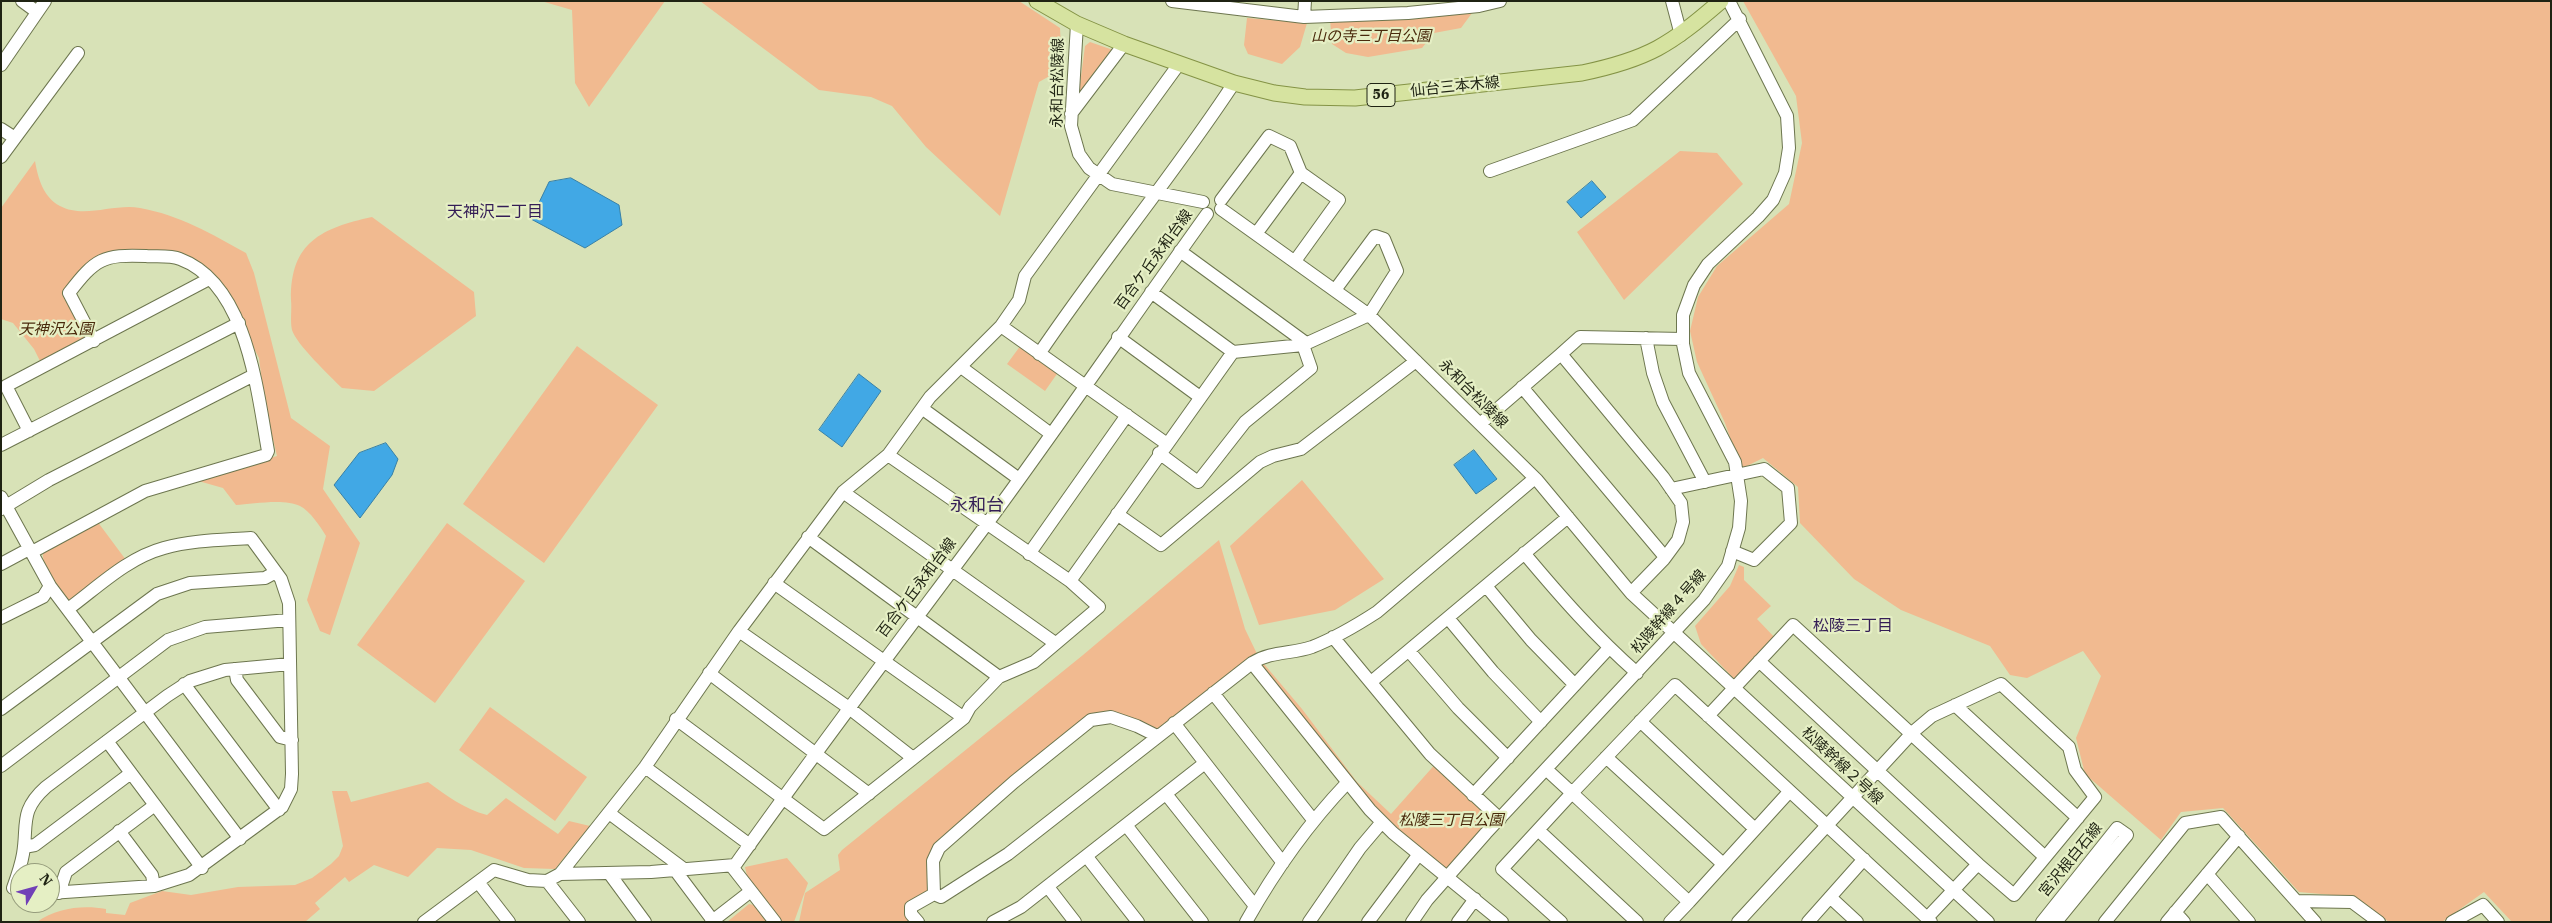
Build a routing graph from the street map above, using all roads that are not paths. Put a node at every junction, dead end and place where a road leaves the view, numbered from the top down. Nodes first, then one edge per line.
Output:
1 (22, 1) edge
2 (45, 1) edge
3 (1037, 1) edge
4 (1172, 1) edge
5 (1305, 1) edge
6 (1500, 1) edge
7 (1672, 1) edge
8 (1721, 1) edge
9 (1729, 1) edge
10 (37, 12) junction
11 (1304, 17) junction
12 (1740, 19) junction
13 (1077, 24) junction
14 (1681, 35) junction
15 (1124, 44) junction
16 (78, 53) dead end
17 (1179, 64) junction
18 (1, 65) edge
19 (1234, 83) junction
20 (1071, 114) junction
21 (1, 129) edge
22 (15, 138) junction
23 (1, 157) edge
24 (1490, 172) dead end
25 (1301, 173) junction
26 (1099, 176) junction
27 (1156, 195) junction
28 (1203, 202) junction
29 (1221, 205) junction
30 (1207, 214) junction
31 (1256, 234) junction
32 (1180, 251) junction
33 (1295, 261) junction
34 (209, 279) junction
35 (1335, 290) junction
36 (1151, 292) junction
37 (1369, 315) junction
38 (239, 323) junction
39 (1001, 326) junction
40 (1118, 338) junction
41 (1646, 338) junction
42 (1683, 338) junction
43 (94, 341) junction
44 (1304, 344) junction
45 (1233, 352) junction
46 (1039, 354) junction
47 (1560, 354) junction
48 (1416, 361) junction
49 (961, 367) junction
50 (254, 375) junction
51 (1086, 386) junction
52 (1522, 387) junction
53 (1200, 398) junction
54 (923, 409) junction
55 (1127, 415) junction
56 (1480, 424) junction
57 (28, 431) junction
58 (1051, 434) junction
59 (1, 445) edge
60 (1163, 449) junction
61 (888, 455) junction
62 (1737, 475) junction
63 (1535, 478) junction
64 (1019, 479) junction
65 (1705, 482) junction
66 (1671, 489) junction
67 (842, 492) junction
68 (3, 504) edge
69 (1117, 514) junction
70 (1568, 517) junction
71 (986, 525) junction
72 (808, 537) junction
73 (30, 551) junction
74 (1732, 551) junction
75 (1029, 554) junction
76 (1524, 554) junction
77 (1665, 557) junction
78 (1, 564) edge
79 (951, 570) junction
80 (276, 572) junction
81 (1070, 581) junction
82 (774, 584) junction
83 (50, 586) junction
84 (1486, 586) junction
85 (1631, 593) junction
86 (68, 609) junction
87 (915, 617) junction
88 (1, 618) edge
89 (1448, 618) junction
90 (290, 620) junction
91 (739, 631) junction
92 (1674, 633) junction
93 (1334, 637) junction
94 (92, 641) junction
95 (1055, 643) junction
96 (1609, 648) junction
97 (1409, 651) junction
98 (882, 662) junction
99 (1252, 662) junction
100 (1759, 662) junction
101 (290, 664) junction
102 (235, 669) junction
103 (709, 673) junction
104 (1636, 673) junction
105 (118, 676) junction
106 (999, 677) junction
107 (1371, 682) junction
108 (184, 684) junction
109 (1575, 685) junction
110 (1734, 688) junction
111 (1213, 693) junction
112 (1955, 706) junction
113 (849, 708) junction
114 (1, 709) edge
115 (145, 712) junction
116 (1708, 716) junction
117 (964, 718) junction
118 (676, 719) junction
119 (1640, 721) junction
120 (1541, 722) junction
121 (1174, 723) junction
122 (1911, 734) junction
123 (1157, 736) junction
124 (292, 740) junction
125 (107, 741) junction
126 (817, 754) junction
127 (1606, 757) junction
128 (913, 758) junction
129 (1508, 758) junction
130 (1205, 764) junction
131 (1, 766) edge
132 (644, 767) junction
133 (1547, 770) junction
134 (1878, 770) junction
135 (130, 773) junction
136 (1347, 783) junction
137 (1789, 792) junction
138 (1572, 793) junction
139 (869, 794) junction
140 (1166, 794) junction
141 (1473, 795) junction
142 (1853, 798) junction
143 (782, 799) junction
144 (154, 805) junction
145 (279, 810) junction
146 (609, 813) junction
147 (2078, 818) junction
148 (1500, 819) junction
149 (1314, 821) junction
150 (1382, 822) junction
151 (1827, 824) junction
152 (1126, 826) junction
153 (1755, 829) junction
154 (1538, 830) junction
155 (119, 832) junction
156 (2239, 836) junction
157 (240, 839) junction
158 (750, 845) junction
159 (24, 847) junction
160 (1418, 854) junction
161 (1087, 857) junction
162 (2045, 858) junction
163 (1864, 859) junction
164 (19, 863) edge
165 (1283, 863) junction
166 (1723, 864) junction
167 (1978, 864) junction
168 (735, 865) junction
169 (202, 868) junction
170 (679, 870) junction
171 (609, 873) junction
172 (560, 874) junction
173 (2208, 874) junction
174 (1448, 877) junction
175 (547, 881) junction
176 (478, 882) junction
177 (60, 883) edge
178 (154, 886) junction
179 (1048, 887) junction
180 (1952, 890) junction
181 (751, 891) junction
182 (60, 893) edge
183 (934, 894) junction
184 (1830, 897) junction
185 (1474, 899) junction
186 (2296, 901) junction
187 (1689, 902) junction
188 (1255, 906) junction
189 (439, 918) edge
190 (1009, 918) edge
191 (2175, 918) edge
192 (1929, 920) edge
193 (712, 921) edge
194 (2108, 921) edge
195 (424, 922) edge
196 (509, 922) edge
197 (579, 922) edge
198 (645, 922) edge
199 (775, 922) edge
200 (918, 922) edge
201 (993, 922) edge
202 (1075, 922) edge
203 (1138, 922) edge
204 (1202, 922) edge
205 (1246, 922) edge
206 (1309, 922) edge
207 (1368, 922) edge
208 (1412, 922) edge
209 (1458, 922) edge
210 (1502, 922) edge
211 (1561, 922) edge
212 (1637, 922) edge
213 (1670, 922) edge
214 (1738, 922) edge
215 (1808, 922) edge
216 (1857, 922) edge
217 (1988, 922) edge
218 (2042, 922) edge
219 (2056, 922) edge
220 (2249, 922) edge
221 (2315, 922) edge
222 (2379, 922) edge
223 (2452, 922) edge
224 (2498, 922) edge

1 - 10 street
2 - 10 street
3 - 13 main road, 仙台三本木線 / 56
4 - 11 street
5 - 11 street
6 - 11 street
7 - 14 street
8 - 14 main road, 仙台三本木線 / 56
9 - 12 street, 松陵幹線４号線
10 - 18 street
12 - 24 street
12 - 42 street, 松陵幹線４号線
13 - 15 main road, 仙台三本木線 / 56
13 - 20 street, 永和台松陵線
14 - 19 main road, 仙台三本木線 / 56
15 - 17 main road, 仙台三本木線 / 56
15 - 20 street
16 - 22 street
17 - 19 main road, 仙台三本木線 / 56
17 - 26 street
19 - 27 street
20 - 26 street, 永和台松陵線
21 - 22 street
22 - 23 street
25 - 29 street
25 - 31 street
25 - 33 street
26 - 27 street, 永和台松陵線
26 - 39 street
27 - 28 street, 永和台松陵線
27 - 46 street
28 - 29 street
28 - 30 street
29 - 30 street
29 - 31 street, 永和台松陵線
30 - 32 street, 百合ケ丘永和台線
31 - 33 street, 永和台松陵線
32 - 36 street, 百合ケ丘永和台線
32 - 44 street
33 - 35 street, 永和台松陵線
34 - 38 street
34 - 43 street
34 - 43 street
35 - 37 street, 永和台松陵線
35 - 37 street
36 - 40 street, 百合ケ丘永和台線
36 - 45 street
37 - 44 street
37 - 48 street, 永和台松陵線
38 - 50 street
38 - 57 street
39 - 46 street
39 - 49 street
40 - 51 street, 百合ケ丘永和台線
40 - 53 street
41 - 42 street
41 - 47 street
41 - 65 street
42 - 62 street, 松陵幹線４号線
43 - 57 street
44 - 45 street
44 - 60 street
45 - 53 street
46 - 51 street
47 - 52 street
47 - 66 street
48 - 56 street, 永和台松陵線
48 - 69 street
49 - 54 street
49 - 58 street
50 - 68 street
50 - 73 street
51 - 55 street
51 - 58 street, 百合ケ丘永和台線
52 - 56 street
52 - 77 street
53 - 60 street
54 - 61 street
54 - 64 street
55 - 60 street
55 - 75 street
56 - 63 street, 永和台松陵線
57 - 59 street
58 - 64 street, 百合ケ丘永和台線
60 - 69 street
61 - 67 street
61 - 71 street
62 - 65 street
62 - 74 street, 松陵幹線４号線
62 - 74 street
63 - 70 street, 永和台松陵線
63 - 93 street
64 - 71 street, 百合ケ丘永和台線
65 - 66 street
66 - 77 street
67 - 72 street
67 - 79 street
68 - 73 street
69 - 81 street
70 - 76 street
70 - 85 street, 永和台松陵線
71 - 75 street
71 - 79 street, 百合ケ丘永和台線
72 - 82 street
72 - 87 street
73 - 78 street
73 - 83 street
74 - 92 street, 松陵幹線４号線
75 - 81 street
76 - 84 street
76 - 96 street
77 - 85 street
79 - 87 street, 百合ケ丘永和台線
79 - 95 street
80 - 86 street
80 - 90 street
80 - 94 street
81 - 95 street
82 - 91 street
82 - 98 street
83 - 86 street
83 - 88 street
84 - 89 street
84 - 109 street
85 - 92 street, 永和台松陵線
86 - 94 street
87 - 98 street, 百合ケ丘永和台線
87 - 106 street
89 - 97 street
89 - 120 street
90 - 101 street
90 - 105 street
91 - 103 street
91 - 113 street
92 - 104 street, 松陵幹線４号線
92 - 110 street, 松陵幹線２号線
93 - 99 street
93 - 107 street
94 - 105 street
94 - 114 street
95 - 106 street
96 - 104 street
96 - 109 street
97 - 107 street
97 - 129 street
98 - 113 street, 百合ケ丘永和台線
98 - 117 street
99 - 111 street
99 - 136 street
100 - 110 street
100 - 122 street
100 - 134 street
101 - 102 street
101 - 124 street
102 - 108 street
102 - 124 street
103 - 118 street
103 - 126 street
104 - 133 street, 松陵幹線４号線
105 - 115 street
105 - 131 street
106 - 117 street
107 - 141 street
108 - 115 street
108 - 145 street
109 - 120 street
110 - 116 street
110 - 142 street, 松陵幹線２号線
111 - 121 street
111 - 149 street
112 - 122 street
112 - 147 street
112 - 147 street
113 - 126 street, 百合ケ丘永和台線
113 - 128 street
115 - 125 street
115 - 157 street
116 - 119 street
116 - 137 street
117 - 128 street
118 - 132 street
118 - 143 street
119 - 127 street
119 - 153 street
120 - 129 street
121 - 123 street
121 - 130 street
122 - 134 street
122 - 162 street
123 - 183 street
123 - 183 street
124 - 145 street
125 - 135 street
125 - 159 street
126 - 139 street
126 - 143 street, 百合ケ丘永和台線
127 - 138 street
127 - 166 street
128 - 139 street
129 - 141 street
130 - 140 street
130 - 165 street
132 - 146 street
132 - 158 street
133 - 138 street
133 - 148 street, 松陵幹線４号線
134 - 142 street
134 - 167 street
135 - 144 street
135 - 159 street
136 - 149 street
136 - 150 street
137 - 151 street
137 - 153 street
138 - 154 street
138 - 187 street
139 - 143 street
140 - 152 street
140 - 188 street
141 - 148 street
142 - 151 street
142 - 180 street, 松陵幹線２号線
143 - 158 street, 百合ケ丘永和台線
144 - 155 street
144 - 169 street
145 - 157 street
146 - 170 street
146 - 172 street
147 - 162 street
148 - 174 street, 松陵幹線４号線
149 - 165 street
150 - 160 street
150 - 206 street
151 - 163 street
151 - 214 street
152 - 161 street
152 - 204 street
153 - 166 street
154 - 211 street
154 - 212 street
155 - 177 street
155 - 178 street
156 - 173 street
156 - 186 street
156 - 194 street
157 - 169 street
158 - 168 street, 百合ケ丘永和台線
159 - 164 street
160 - 174 street
160 - 207 street
161 - 179 street
161 - 203 street
162 - 167 street
163 - 184 street
163 - 192 street
165 - 188 street
166 - 187 street
167 - 180 street
168 - 170 street
168 - 181 street
169 - 178 street
170 - 171 street
170 - 193 street
171 - 172 street
171 - 198 street
172 - 175 street
173 - 191 street
173 - 220 street
174 - 185 street
174 - 208 street, 松陵幹線４号線
175 - 176 street
175 - 197 street
176 - 189 street
176 - 196 street
178 - 182 street
179 - 190 street
179 - 202 street
180 - 192 street
180 - 217 street, 松陵幹線２号線
181 - 193 street
181 - 199 street
183 - 200 street
184 - 215 street
184 - 216 street
185 - 209 street
185 - 210 street
186 - 221 street
186 - 222 street
187 - 213 street
188 - 205 street
189 - 195 street
190 - 201 street
218 - 219 street, 宮沢根白石線
223 - 224 street

